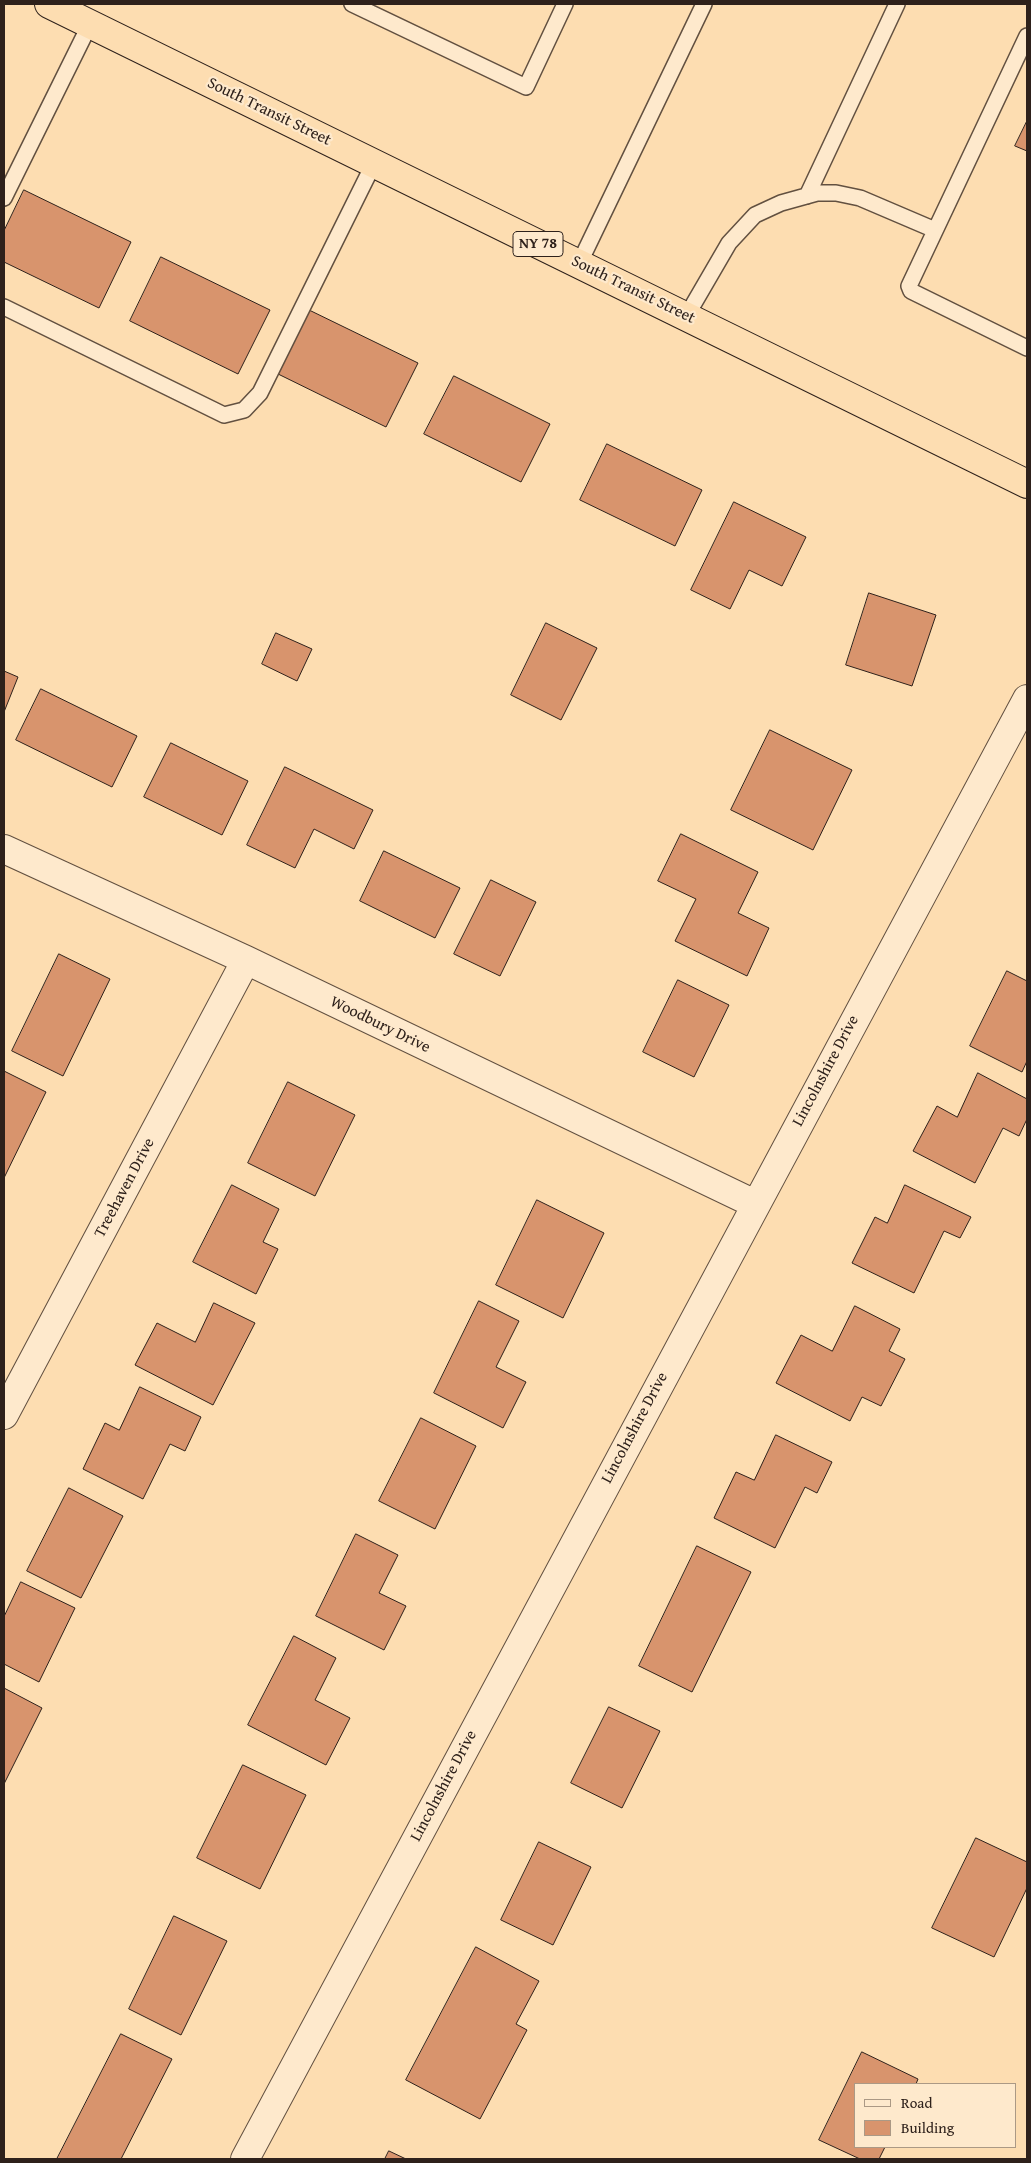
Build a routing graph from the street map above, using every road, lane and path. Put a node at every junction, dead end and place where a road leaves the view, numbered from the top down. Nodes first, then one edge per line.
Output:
1 (50, 4) edge
2 (352, 4) edge
3 (564, 4) edge
4 (704, 4) edge
5 (897, 4) edge
6 (90, 24) junction
7 (1027, 36) edge
8 (374, 163) junction
9 (807, 196) junction
10 (4, 198) edge
11 (935, 230) junction
12 (579, 264) junction
13 (4, 307) edge
14 (686, 317) junction
15 (1027, 348) edge
16 (1027, 484) edge
17 (1027, 698) edge
18 (4, 848) edge
19 (246, 960) junction
20 (755, 1204) junction
21 (4, 1415) edge
22 (245, 2159) edge

1 - 6 highway, South Transit Street / NY 78
2 - 3 lane
4 - 12 lane
5 - 9 lane
6 - 8 highway, South Transit Street / NY 78
6 - 10 lane
7 - 11 lane
8 - 12 highway, South Transit Street / NY 78
8 - 13 lane
9 - 11 lane
9 - 14 lane
11 - 15 lane
12 - 14 highway, South Transit Street / NY 78
14 - 16 highway, South Transit Street / NY 78
17 - 20 street, Lincolnshire Drive
18 - 19 street, Woodbury Drive
19 - 20 street, Woodbury Drive
19 - 21 street, Treehaven Drive
20 - 22 street, Lincolnshire Drive

